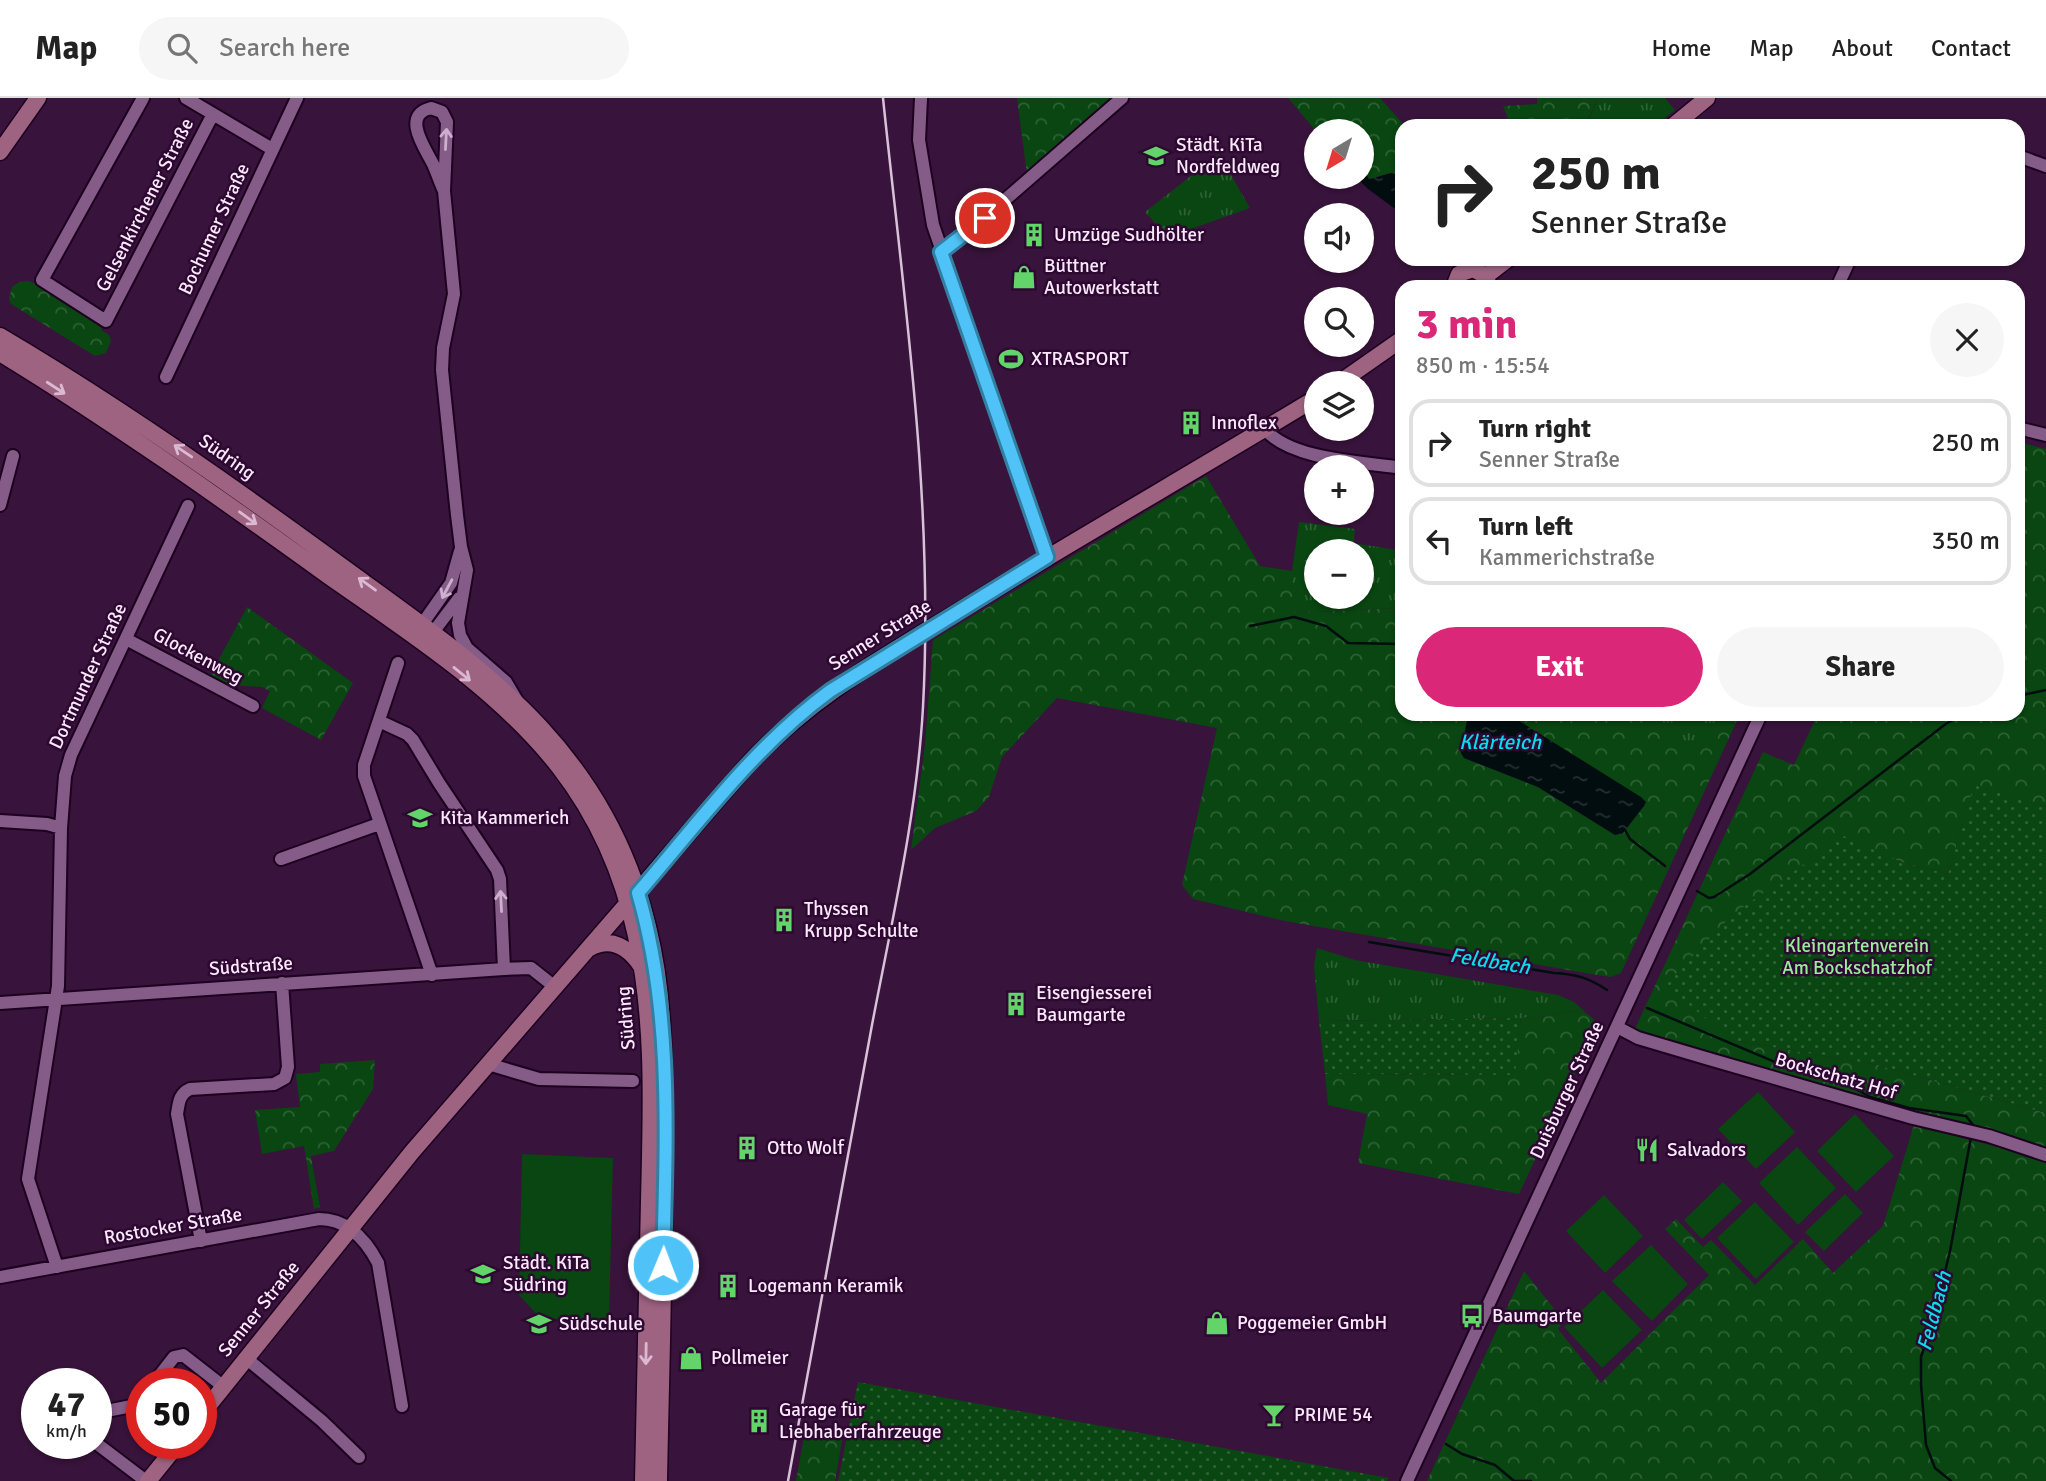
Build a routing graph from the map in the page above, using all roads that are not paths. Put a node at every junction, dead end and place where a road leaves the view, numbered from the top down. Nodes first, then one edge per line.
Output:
1 (38, 98) edge
2 (143, 98) edge
3 (186, 98) edge
4 (296, 98) edge
5 (921, 98) edge
6 (1122, 98) edge
7 (1707, 98) edge
8 (214, 114) junction
9 (1682, 119) edge
10 (272, 149) junction
11 (0, 152) edge
12 (2025, 158) edge
13 (2046, 166) edge
14 (444, 191) junction
15 (941, 252) junction
16 (1502, 266) edge
17 (1457, 280) edge
18 (1487, 280) edge
19 (1489, 280) edge
20 (0, 336) edge
21 (1395, 344) edge
22 (0, 353) edge
23 (1356, 371) edge
24 (166, 377) dead end
25 (1304, 405) edge
26 (1265, 429) junction
27 (2025, 430) edge
28 (2046, 435) edge
29 (13, 456) dead end
30 (1395, 467) edge
31 (0, 505) edge
32 (188, 506) dead end
33 (461, 548) junction
34 (1047, 557) junction
35 (463, 592) junction
36 (423, 634) junction
37 (126, 639) junction
38 (398, 663) dead end
39 (520, 705) junction
40 (253, 706) dead end
41 (379, 721) junction
42 (1758, 721) edge
43 (0, 821) edge
44 (379, 824) junction
45 (61, 828) junction
46 (281, 859) dead end
47 (633, 898) junction
48 (588, 949) junction
49 (642, 968) junction
50 (504, 969) junction
51 (432, 975) junction
52 (282, 983) junction
53 (555, 988) junction
54 (54, 998) junction
55 (0, 1003) edge
56 (1617, 1027) junction
57 (488, 1064) junction
58 (634, 1081) dead end
59 (2046, 1155) edge
60 (350, 1229) junction
61 (201, 1241) junction
62 (57, 1267) junction
63 (0, 1277) edge
64 (247, 1359) junction
65 (165, 1368) edge
66 (200, 1368) edge
67 (217, 1382) edge
68 (224, 1387) junction
69 (217, 1396) edge
70 (402, 1406) dead end
71 (112, 1455) edge
72 (359, 1457) dead end
73 (165, 1459) edge
74 (147, 1481) edge
75 (643, 1481) edge
76 (659, 1481) edge
77 (1407, 1481) edge

1 - 11 main road
2 - 8 street, Gelsenkirchener Straße
3 - 8 street, Gelsenkirchener Straße
4 - 10 street, Bochumer Straße
5 - 15 street
6 - 15 street
7 - 9 main road
8 - 10 street, Gelsenkirchener Straße
10 - 24 street, Bochumer Straße
12 - 13 street
14 -> 14 street, Südring
14 - 33 street, Südring
15 - 34 street
16 - 19 main road
17 - 18 main road
36 -> 20 main road, Südring
21 - 23 main road
22 -> 36 main road, Südring
25 - 26 main road, Senner Straße
26 - 30 street
26 - 34 main road, Senner Straße
27 - 28 street
29 - 31 street
32 - 37 street, Dortmunder Straße
33 - 35 street, Südring
33 -> 36 street, Südring
34 - 47 main road, Senner Straße
35 - 36 street
35 - 39 street, Südring
36 - 39 main road, Südring
36 -> 47 main road, Südring
37 - 40 street, Glockenweg
37 - 45 street, Dortmunder Straße
38 - 41 street
39 - 47 main road, Südring
41 - 44 street
50 -> 41 street
42 - 56 street, Duisburger Straße
43 - 45 street
44 - 46 street
44 - 51 street
45 - 54 street, Dortmunder Straße
47 - 48 main road, Senner Straße
47 - 49 main road, Südring
47 - 76 main road, Südring
48 - 49 main road
48 - 53 main road, Senner Straße
49 -> 75 main road, Südring
50 - 51 street, Südstraße
50 - 53 street, Südstraße
51 - 52 street, Südstraße
52 - 54 street, Südstraße
52 - 61 street
53 - 57 main road, Senner Straße
54 - 55 street, Südstraße
54 - 62 street, Dortmunder Straße
56 - 59 street, Bockschatz Hof
56 - 77 street, Duisburger Straße
57 - 58 street
57 - 60 main road, Senner Straße
60 - 61 street, Rostocker Straße
60 - 64 main road, Senner Straße
60 - 70 street
61 - 62 street, Rostocker Straße
62 - 63 street, Rostocker Straße
64 - 68 main road, Senner Straße
64 - 72 street
65 - 66 street
67 - 68 street
68 - 69 main road, Senner Straße
71 - 74 street
73 - 74 main road

